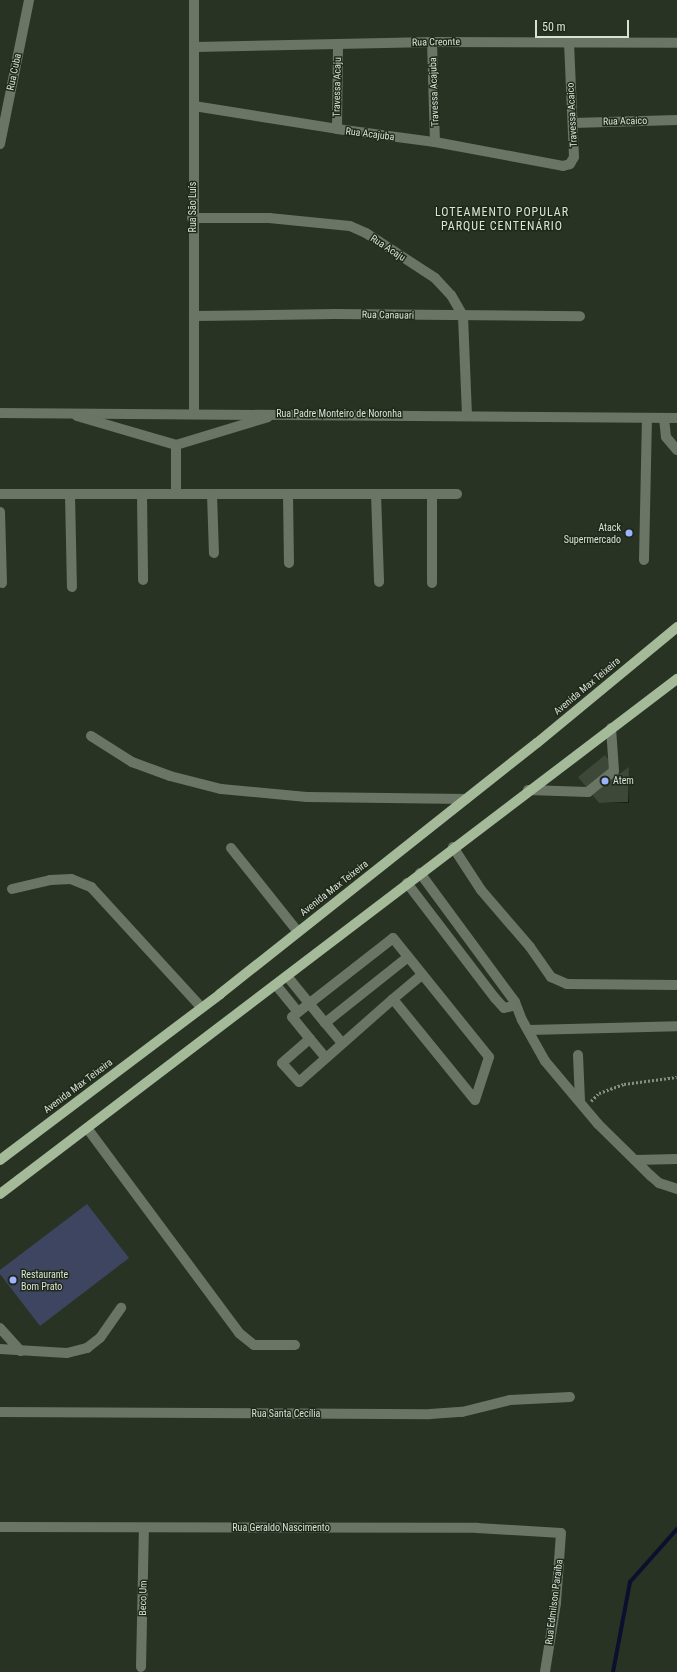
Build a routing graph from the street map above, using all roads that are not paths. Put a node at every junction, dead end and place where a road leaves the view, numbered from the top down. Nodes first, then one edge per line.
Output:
1 (29, 0) edge
2 (194, 0) edge
3 (569, 41) junction
4 (432, 42) junction
5 (677, 43) edge
6 (338, 44) junction
7 (195, 47) junction
8 (194, 106) junction
9 (677, 120) edge
10 (573, 123) junction
11 (1, 127) edge
12 (337, 129) junction
13 (435, 142) junction
14 (0, 144) edge
15 (546, 164) joint
16 (192, 218) junction
17 (195, 316) junction
18 (463, 316) junction
19 (580, 316) dead end
20 (0, 412) edge
21 (65, 413) junction
22 (194, 414) junction
23 (278, 414) junction
24 (467, 415) junction
25 (647, 418) junction
26 (664, 418) junction
27 (677, 418) edge
28 (176, 445) junction
29 (677, 450) edge
30 (0, 494) edge
31 (70, 494) junction
32 (142, 494) junction
33 (176, 494) junction
34 (212, 494) junction
35 (288, 494) junction
36 (376, 494) junction
37 (432, 494) junction
38 (457, 494) dead end
39 (0, 512) edge
40 (214, 553) dead end
41 (644, 560) dead end
42 (290, 563) dead end
43 (144, 580) dead end
44 (379, 582) dead end
45 (2, 583) dead end
46 (432, 583) dead end
47 (72, 587) dead end
48 (677, 627) edge
49 (677, 679) edge
50 (611, 728) junction
51 (91, 736) dead end
52 (528, 790) junction
53 (466, 799) junction
54 (453, 847) junction
55 (231, 848) dead end
56 (420, 873) junction
57 (407, 883) junction
58 (12, 889) dead end
59 (298, 932) junction
60 (408, 956) junction
61 (422, 975) junction
62 (288, 976) junction
63 (276, 985) junction
64 (677, 985) edge
65 (392, 999) junction
66 (515, 1002) junction
67 (309, 1003) junction
68 (202, 1008) junction
69 (504, 1008) junction
70 (298, 1012) junction
71 (522, 1020) junction
72 (325, 1023) junction
73 (677, 1026) edge
74 (529, 1030) junction
75 (310, 1039) junction
76 (342, 1043) junction
77 (578, 1054) dead end
78 (325, 1057) junction
79 (583, 1104) junction
80 (87, 1128) junction
81 (0, 1160) edge
82 (635, 1160) junction
83 (677, 1160) edge
84 (677, 1188) edge
85 (0, 1194) edge
86 (121, 1308) dead end
87 (0, 1328) edge
88 (294, 1345) dead end
89 (0, 1349) edge
90 (21, 1351) junction
91 (570, 1397) dead end
92 (0, 1412) edge
93 (0, 1527) edge
94 (144, 1529) junction
95 (561, 1533) joint
96 (141, 1667) dead end
97 (545, 1672) edge

1 - 11 street, Rua Cuba
2 - 7 street, Rua São Luís
3 - 4 street, Rua Creonte
3 - 5 street, Rua Creonte
3 - 10 street, Travessa Acaico
4 - 6 street, Rua Creonte
4 - 13 street, Travessa Acajuba
6 - 7 street, Rua Creonte
6 - 12 street, Travessa Acaju
7 - 8 street, Rua São Luís
8 - 12 street, Rua Acajuba
8 - 16 street, Rua São Luís
9 - 10 street, Rua Acaico
10 - 15 street, Travessa Acaico
11 - 14 street, Rua Cuba
12 - 13 street, Rua Acajuba
13 - 15 street, Rua Acajuba
16 - 17 street, Rua São Luís
16 - 18 street, Rua Acaju
17 - 18 street, Rua Canauari
17 - 22 street, Rua São Luís
18 - 19 street, Rua Canauari
18 - 24 street, Rua Acaju
20 - 21 street, Rua Padre Monteiro de Noronha
21 - 22 street, Rua Padre Monteiro de Noronha
21 - 28 street
22 - 23 street, Rua Padre Monteiro de Noronha
23 - 24 street, Rua Padre Monteiro de Noronha
23 - 28 street
24 - 25 street, Rua Padre Monteiro de Noronha
25 - 26 street, Rua Padre Monteiro de Noronha
25 - 41 street
26 - 27 street, Rua Padre Monteiro de Noronha
26 - 29 street
28 - 33 street
30 - 31 street
31 - 32 street
31 - 47 street
32 - 33 street
32 - 43 street
33 - 34 street
34 - 35 street
34 - 40 street
35 - 36 street
35 - 42 street
36 - 37 street
36 - 44 street
37 - 38 street
37 - 46 street
39 - 45 street
48 - 53 main road, Avenida Max Teixeira
49 - 50 main road
50 - 52 main road
50 - 52 street
51 - 53 street
52 - 54 main road
53 - 59 main road, Avenida Max Teixeira
54 - 56 main road
54 - 64 street
55 - 59 street
56 - 57 main road
56 - 66 street
57 - 62 main road
57 - 69 street
58 - 68 street
59 - 68 main road, Avenida Max Teixeira
60 - 61 street
60 - 67 street
60 - 72 street
61 - 65 street
61 - 65 street
62 - 63 main road
62 - 67 street
63 - 70 street
63 - 80 main road
65 - 76 street
66 - 69 street
66 - 71 street
67 - 70 street
67 - 72 street
68 - 81 main road, Avenida Max Teixeira
69 - 71 street
70 - 75 street
71 - 74 street
72 - 76 street
73 - 74 street
74 - 79 street
75 - 78 street
75 - 78 street
76 - 78 street
77 - 79 street
79 - 82 street
80 - 85 main road
80 - 88 street
82 - 83 street
82 - 84 street
86 - 90 street
87 - 90 street
89 - 90 street
91 - 92 street, Rua Santa Cecília
93 - 94 street, Rua Geraldo Nascimento
94 - 95 street, Rua Geraldo Nascimento
94 - 96 street, Beco Um
95 - 97 street, Rua Edmilson Paraíba

